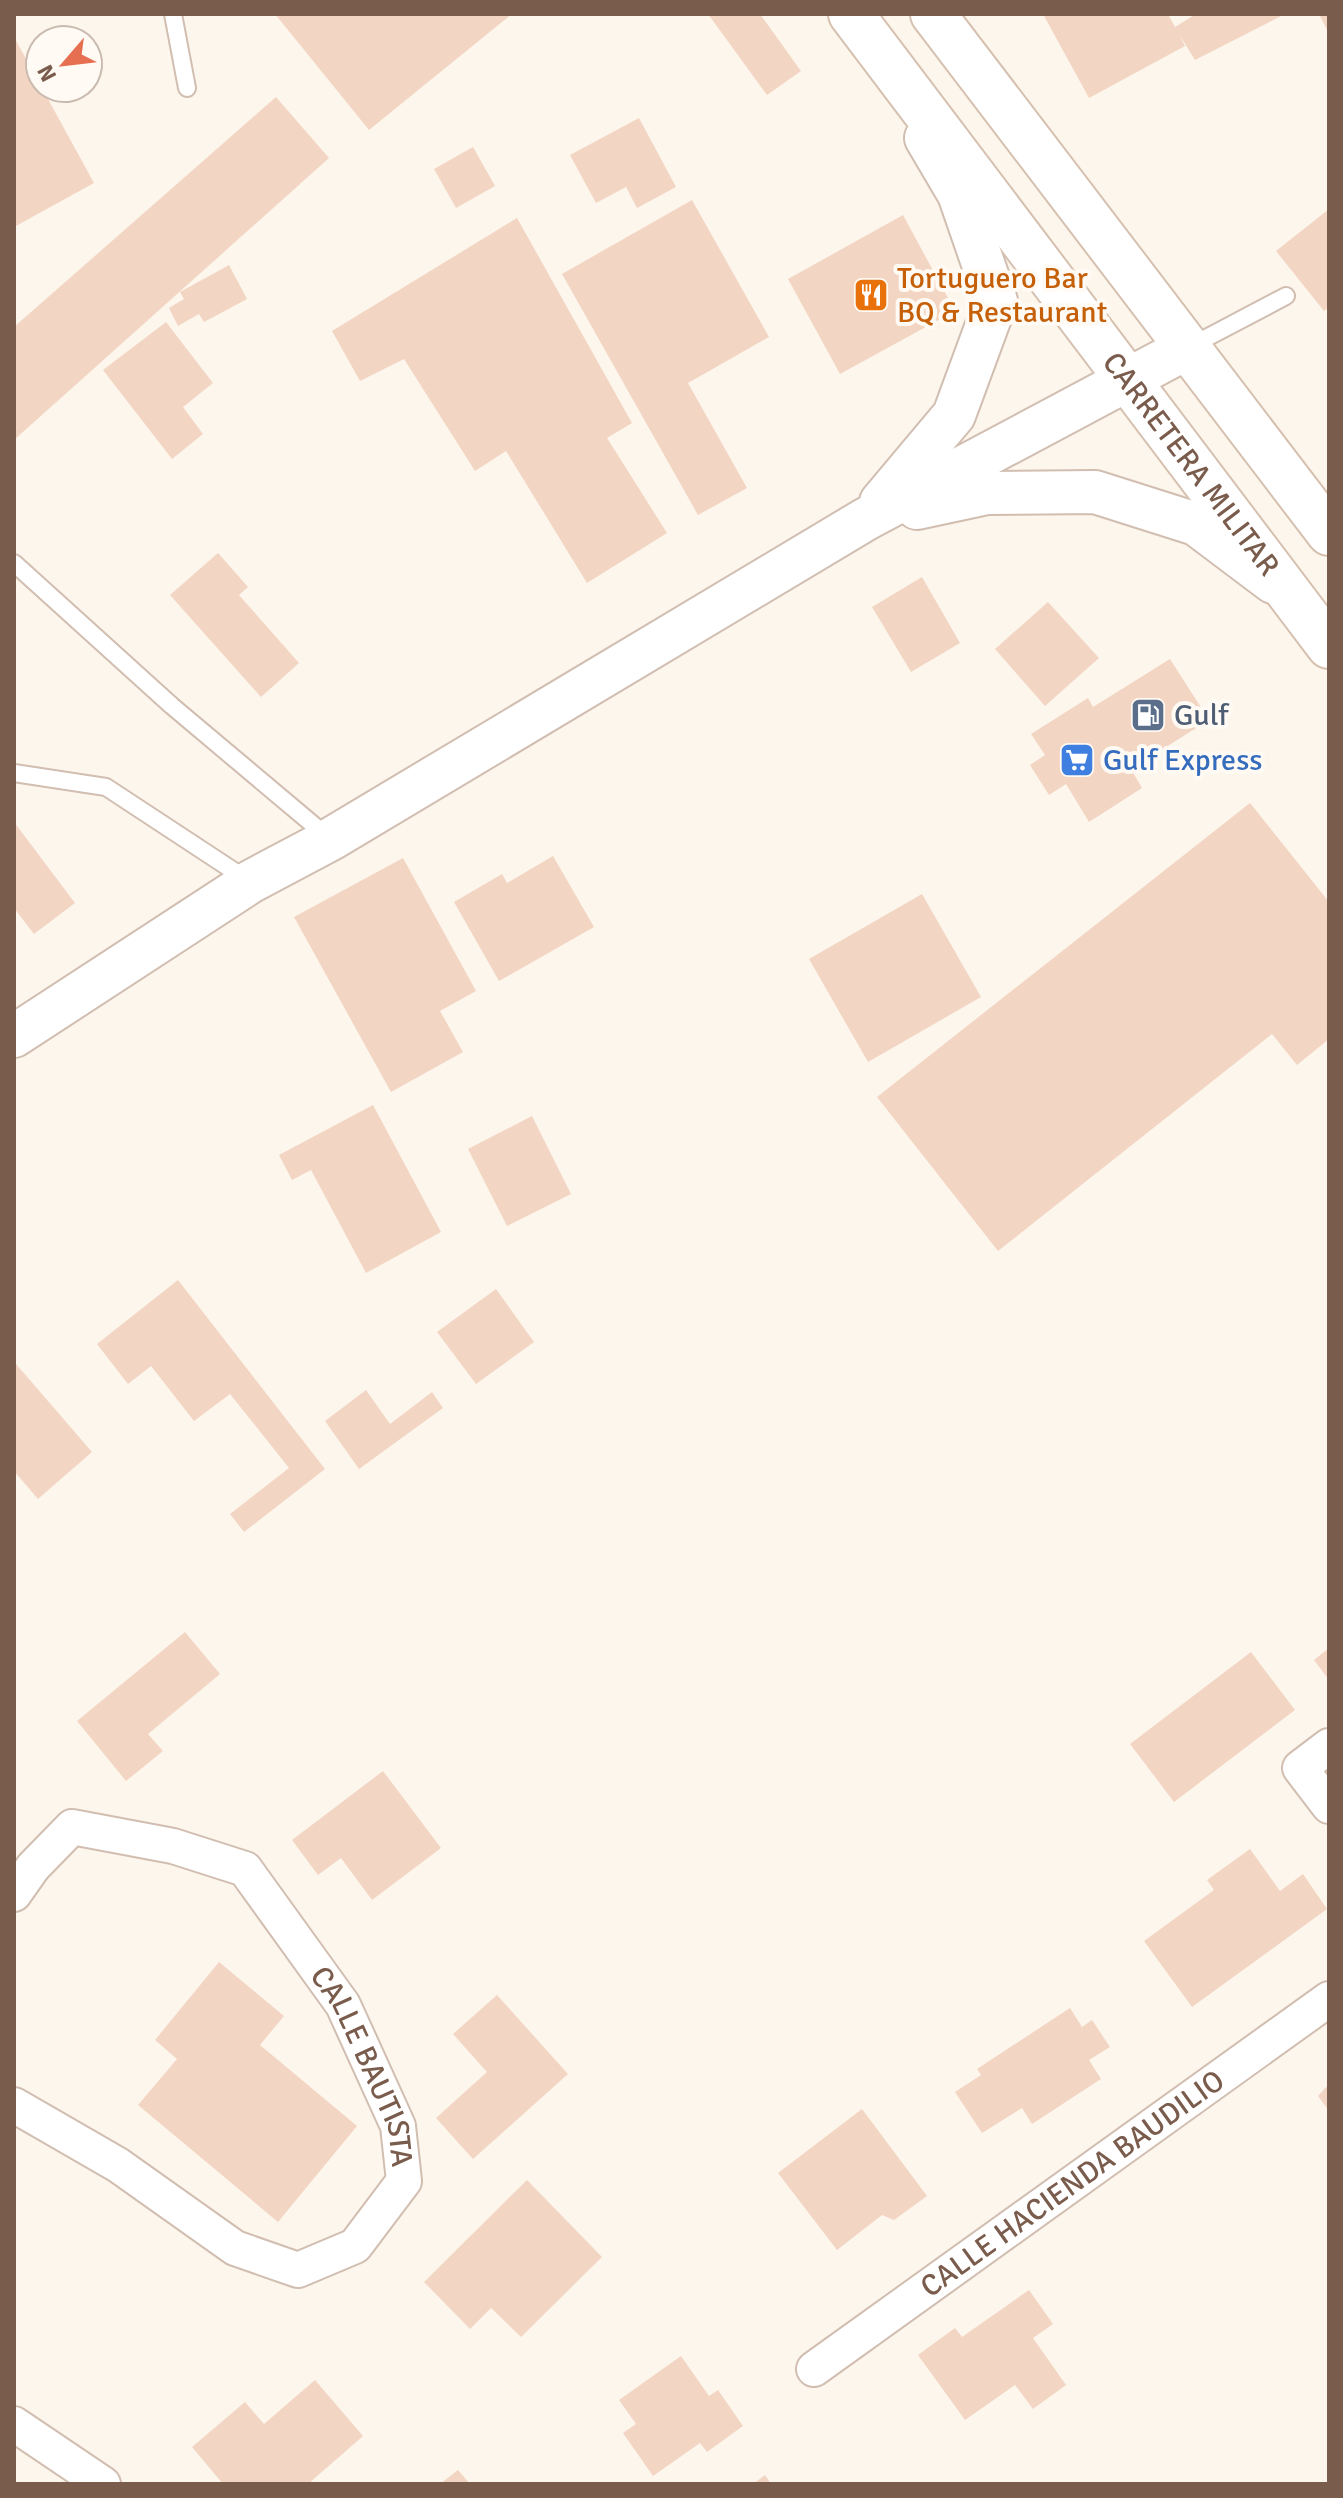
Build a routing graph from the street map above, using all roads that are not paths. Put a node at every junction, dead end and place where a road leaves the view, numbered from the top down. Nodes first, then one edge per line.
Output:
1 (173, 14) edge
2 (933, 14) edge
3 (857, 22) edge
4 (187, 88) dead end
5 (1286, 296) dead end
6 (1187, 348) junction
7 (1128, 380) junction
8 (866, 519) junction
9 (1329, 533) edge
10 (14, 563) edge
11 (1292, 596) junction
12 (1329, 646) edge
13 (14, 773) edge
14 (331, 839) junction
15 (250, 882) junction
16 (14, 1036) edge
17 (1329, 1746) edge
18 (1329, 1806) edge
19 (14, 1894) edge
20 (1329, 1999) edge
21 (14, 2105) edge
22 (814, 2369) dead end
23 (14, 2424) edge
24 (103, 2484) edge

1 - 4 lane
2 - 6 main road
3 - 7 main road, CARRETERA MILITAR
3 - 8 street
5 - 6 lane
6 - 7 street
6 - 9 main road
7 - 8 street
7 - 11 main road, CARRETERA MILITAR
8 - 11 street
8 - 14 street
10 - 14 lane
11 - 12 main road, CARRETERA MILITAR
13 - 15 lane
14 - 15 street
15 - 16 street
17 - 18 street
19 - 21 street, CALLE BAUTISTA
20 - 22 street, CALLE HACIENDA BAUDILIO
23 - 24 street

